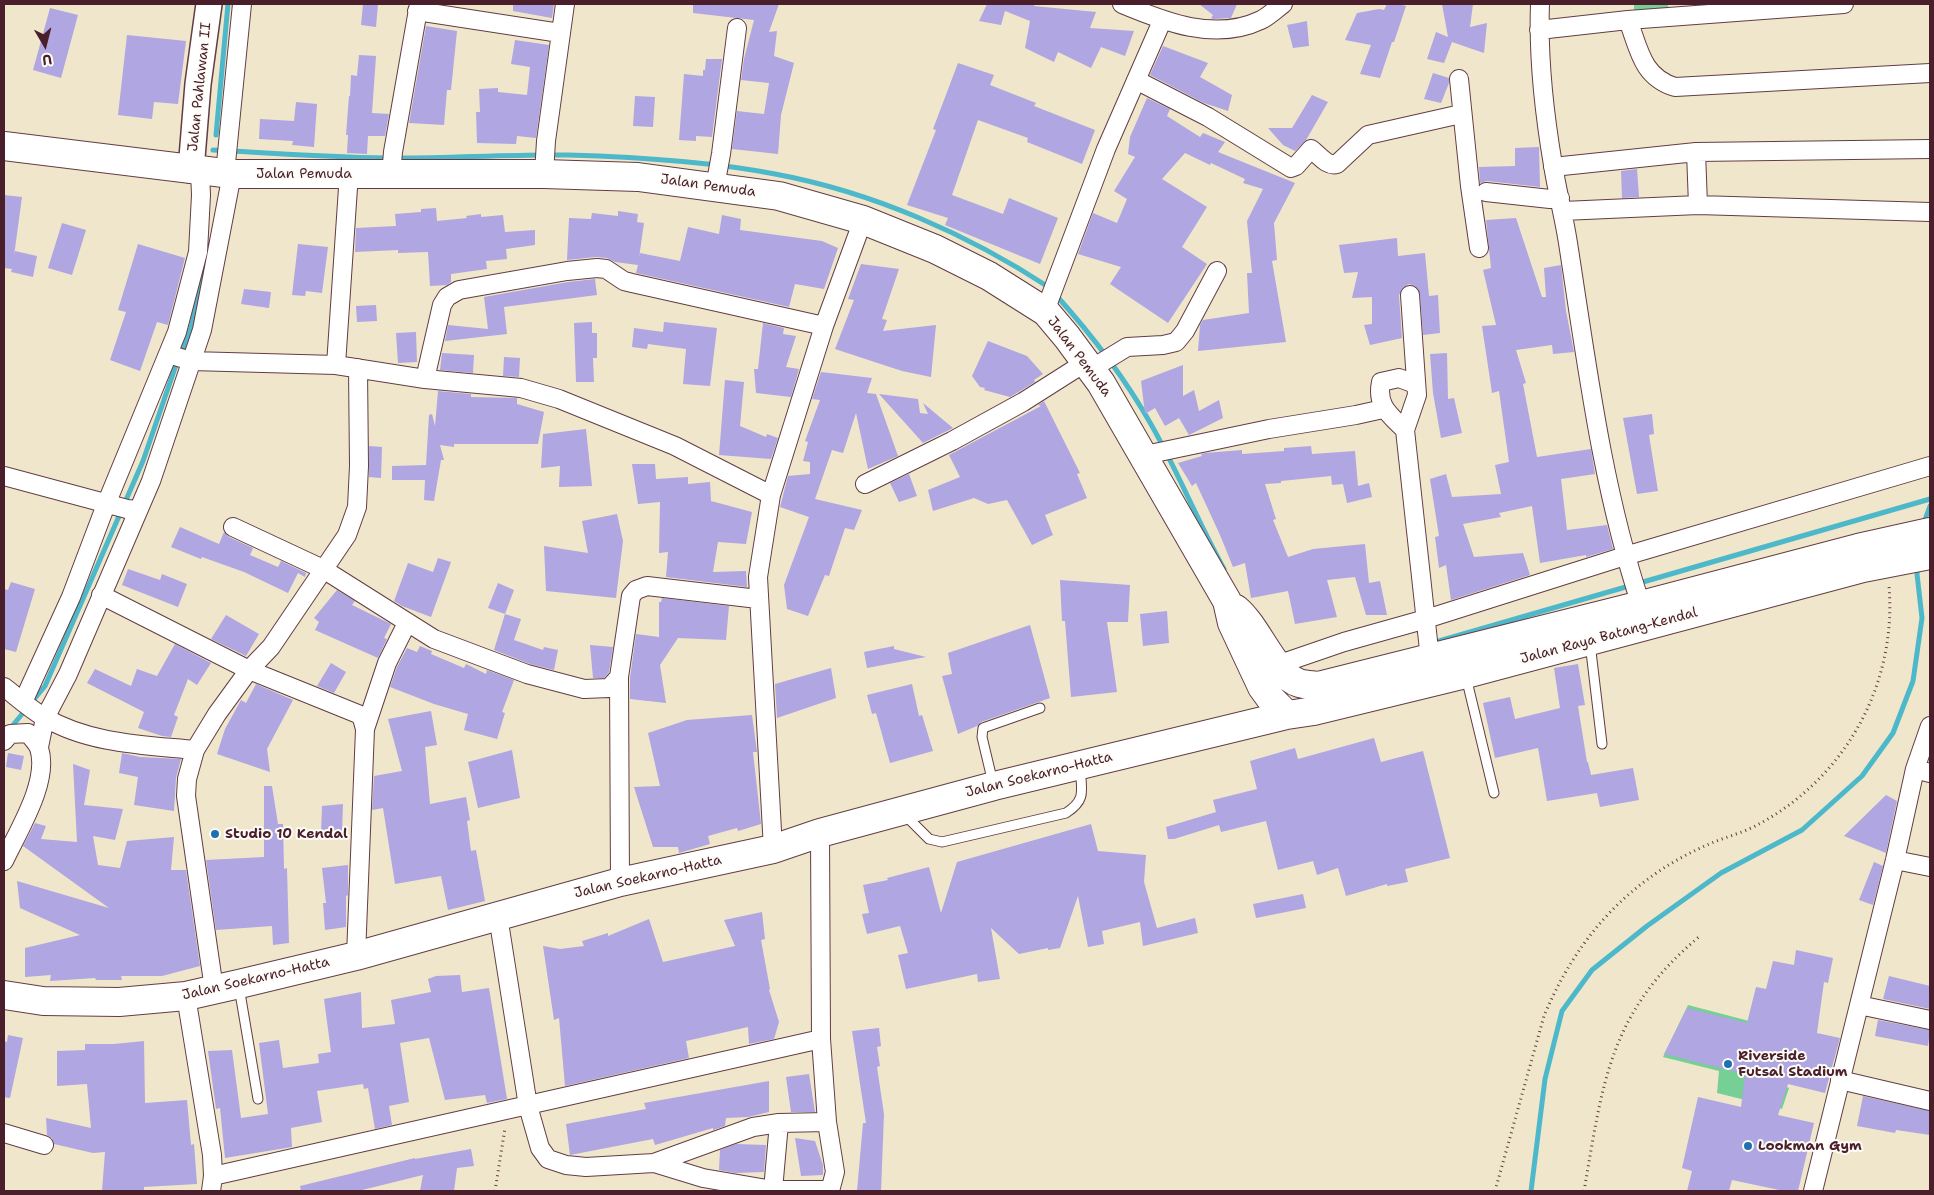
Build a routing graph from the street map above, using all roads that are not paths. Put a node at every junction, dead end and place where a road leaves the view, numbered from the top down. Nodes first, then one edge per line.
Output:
1 (209, 4) edge
2 (242, 4) edge
3 (566, 4) edge
4 (1122, 4) edge
5 (1283, 4) edge
6 (1540, 4) edge
7 (1844, 4) edge
8 (418, 8) edge
9 (1628, 20) junction
10 (1162, 21) junction
11 (738, 28) dead end
12 (1539, 30) junction
13 (560, 33) junction
14 (1930, 73) edge
15 (1459, 79) dead end
16 (1136, 80) junction
17 (1461, 114) junction
18 (4, 146) edge
19 (1930, 149) edge
20 (1696, 152) junction
21 (392, 165) junction
22 (216, 166) junction
23 (1553, 167) junction
24 (544, 168) junction
25 (349, 173) junction
26 (716, 182) junction
27 (1486, 192) dead end
28 (1562, 204) junction
29 (1698, 205) junction
30 (1930, 212) edge
31 (863, 220) junction
32 (1479, 248) dead end
33 (1217, 271) dead end
34 (1410, 295) dead end
35 (1047, 307) junction
36 (824, 326) junction
37 (179, 358) junction
38 (336, 365) junction
39 (1093, 365) junction
40 (358, 368) junction
41 (425, 379) junction
42 (1415, 384) junction
43 (1383, 409) junction
44 (1406, 430) junction
45 (1151, 454) junction
46 (1930, 466) edge
47 (4, 476) edge
48 (865, 484) dead end
49 (771, 495) junction
50 (121, 506) junction
51 (233, 527) dead end
52 (1930, 532) edge
53 (1930, 555) edge
54 (1625, 556) junction
55 (1887, 556) junction
56 (323, 569) junction
57 (101, 595) junction
58 (758, 599) junction
59 (1227, 601) junction
60 (1640, 603) junction
61 (407, 623) junction
62 (1426, 625) junction
63 (1590, 640) junction
64 (1430, 655) junction
65 (1277, 665) junction
66 (249, 670) junction
67 (1466, 674) junction
68 (619, 678) junction
69 (1318, 686) joint
70 (4, 687) edge
71 (25, 703) junction
72 (1040, 708) dead end
73 (1287, 714) junction
74 (45, 718) junction
75 (1930, 726) edge
76 (365, 729) junction
77 (7, 737) edge
78 (1602, 744) dead end
79 (39, 747) junction
80 (195, 750) junction
81 (1080, 764) junction
82 (1923, 771) edge
83 (994, 786) junction
84 (1494, 793) dead end
85 (901, 810) junction
86 (820, 833) junction
87 (773, 849) junction
88 (1895, 860) junction
89 (4, 861) edge
90 (1930, 867) edge
91 (620, 882) junction
92 (498, 916) junction
93 (356, 956) junction
94 (226, 986) junction
95 (4, 995) edge
96 (186, 996) junction
97 (1859, 1005) junction
98 (1930, 1020) edge
99 (821, 1039) junction
100 (1840, 1080) junction
101 (258, 1099) dead end
102 (1930, 1101) edge
103 (528, 1106) junction
104 (827, 1122) junction
105 (779, 1123) junction
106 (4, 1133) edge
107 (44, 1145) dead end
108 (654, 1163) junction
109 (212, 1184) edge
110 (773, 1190) junction
111 (830, 1191) edge
112 (1814, 1191) edge

1 - 22 street, Jalan Pahlawan II
2 - 22 street
3 - 13 street
4 - 10 street
5 - 10 street
6 - 12 street
7 - 9 street
8 - 13 street
8 - 21 street
9 - 12 street
9 - 14 street
10 - 16 street
11 - 26 street
12 - 23 street
13 - 24 street
15 - 17 street
16 - 17 street
16 - 35 street
17 - 32 street
18 - 22 highway, Jalan Pemuda
19 - 20 street
20 - 23 street
20 - 29 street
21 - 24 highway, Jalan Pemuda
21 - 25 highway, Jalan Pemuda
22 - 25 highway, Jalan Pemuda
22 - 37 street
22 - 37 street
23 - 28 street
24 - 26 highway, Jalan Pemuda
25 - 38 street
26 - 31 highway, Jalan Pemuda
27 - 28 street
28 - 29 street
28 - 54 street
29 - 30 street
31 - 35 highway, Jalan Pemuda
31 - 36 street
33 - 39 street
34 - 42 street
35 - 39 highway, Jalan Pemuda
36 - 41 street
36 - 49 street
37 - 38 street
37 - 50 street
37 - 50 street
38 - 40 street
39 - 45 highway, Jalan Pemuda
39 - 48 street
40 - 41 street
40 - 56 street
41 - 49 street
42 - 43 street
42 - 44 street
43 - 44 street
43 - 45 street
44 - 62 street
45 - 59 highway, Jalan Pemuda
46 - 54 street
47 - 50 street
49 - 58 street
50 - 57 street
50 - 71 street
51 - 56 street
52 - 55 highway, Jalan Raya Batang-Kendal
53 - 55 highway, Jalan Raya Batang-Kendal
54 - 60 street
54 - 62 street
55 - 60 highway, Jalan Raya Batang-Kendal
55 - 63 highway, Jalan Raya Batang-Kendal
56 - 61 street
56 - 66 street
57 - 66 street
57 - 74 street
58 - 68 street
58 - 87 street
59 - 65 highway, Jalan Pemuda
59 - 73 highway, Jalan Pemuda
60 - 64 highway, Jalan Raya Batang-Kendal
61 - 68 street
61 - 76 street
62 - 64 street
62 - 65 street
63 - 67 highway, Jalan Raya Batang-Kendal
63 - 78 lane
64 - 69 highway, Jalan Raya Batang-Kendal
65 - 69 highway, Jalan Pemuda
66 - 76 street
66 - 80 street
67 - 73 highway, Jalan Raya Batang-Kendal
67 - 84 lane
68 - 91 street
70 - 71 street
71 - 74 street
72 - 83 lane
73 - 81 highway, Jalan Soekarno-Hatta
74 - 79 street
74 - 80 street
75 - 82 street
76 - 93 street
77 - 79 street
79 - 89 street
80 - 94 street
81 - 83 highway, Jalan Soekarno-Hatta
81 - 85 lane
82 - 88 street
83 - 85 highway, Jalan Soekarno-Hatta
85 - 86 highway, Jalan Soekarno-Hatta
86 - 87 highway, Jalan Soekarno-Hatta
86 - 99 street
87 - 91 highway, Jalan Soekarno-Hatta
88 - 90 street
88 - 97 street
91 - 92 highway, Jalan Soekarno-Hatta
92 - 93 highway, Jalan Soekarno-Hatta
92 - 103 street
93 - 94 highway, Jalan Soekarno-Hatta
94 - 96 highway, Jalan Soekarno-Hatta
94 - 101 lane
95 - 96 highway, Jalan Soekarno-Hatta
96 - 109 street
97 - 98 street
97 - 100 street
99 - 103 street
99 - 104 street
100 - 102 street
100 - 112 street
103 - 108 street
103 - 109 street
104 - 105 street
104 - 111 street
105 - 108 street
105 - 110 street
106 - 107 street
108 - 110 street
110 - 111 street

